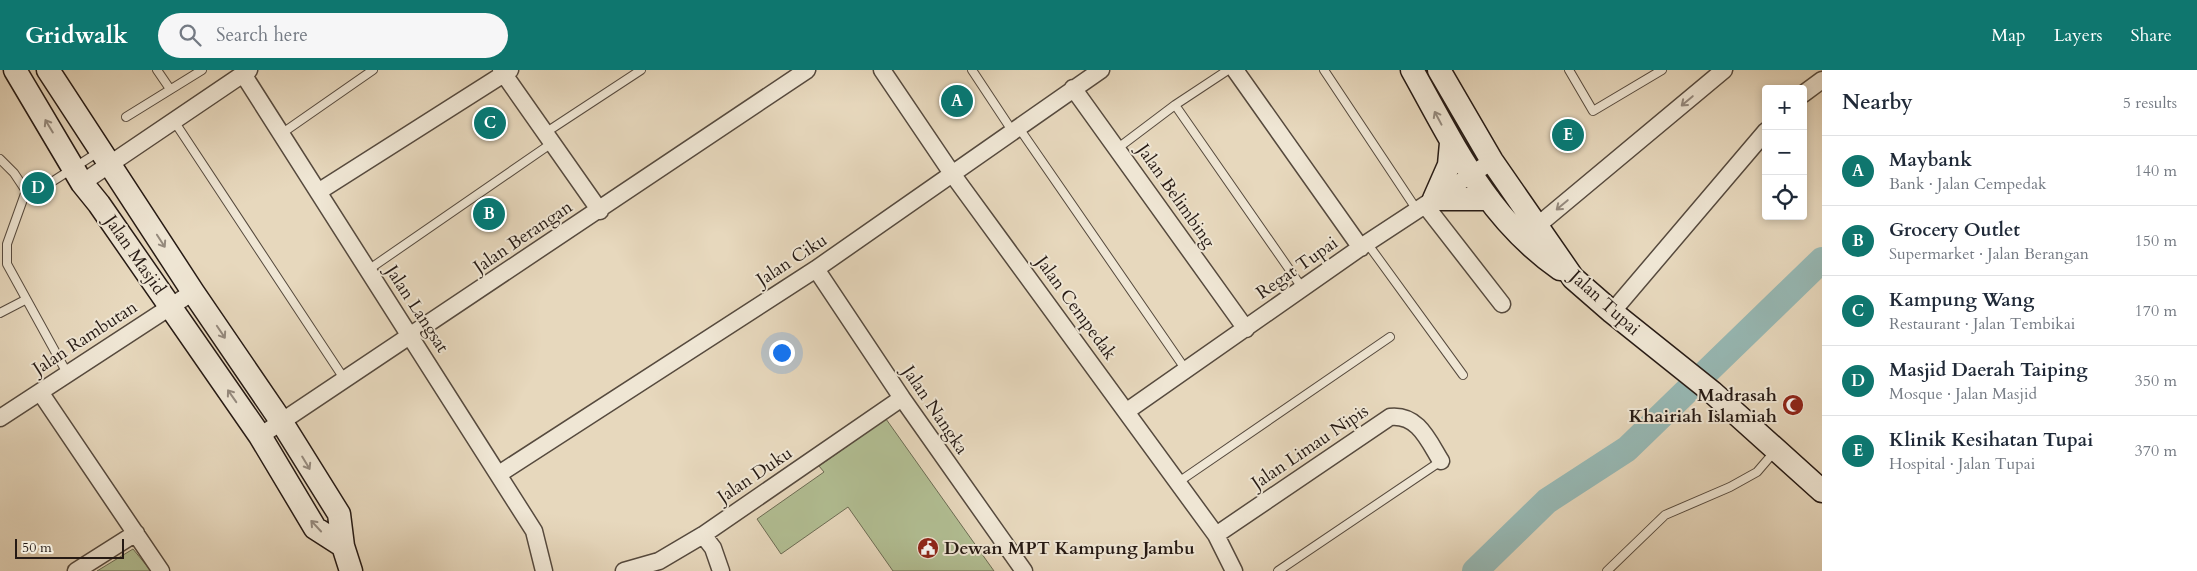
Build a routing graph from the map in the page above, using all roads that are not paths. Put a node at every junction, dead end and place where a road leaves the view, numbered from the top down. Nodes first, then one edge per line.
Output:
1 (15, 70) edge
2 (48, 70) edge
3 (157, 70) edge
4 (202, 70) edge
5 (373, 70) edge
6 (641, 70) edge
7 (807, 70) edge
8 (882, 70) edge
9 (972, 70) edge
10 (1101, 70) edge
11 (1228, 70) edge
12 (1235, 70) edge
13 (1324, 70) edge
14 (1569, 70) edge
15 (1662, 70) edge
16 (1724, 70) edge
17 (505, 71) edge
18 (246, 72) edge
19 (1430, 74) edge
20 (1822, 80) edge
21 (1073, 88) junction
22 (170, 89) junction
23 (1807, 91) edge
24 (1175, 105) junction
25 (126, 117) dead end
26 (174, 120) junction
27 (1016, 130) junction
28 (281, 134) junction
29 (1762, 136) edge
30 (549, 138) junction
31 (1451, 143) junction
32 (1118, 148) junction
33 (105, 157) junction
34 (0, 159) edge
35 (1492, 161) junction
36 (953, 175) junction
37 (78, 176) junction
38 (1470, 176) junction
39 (26, 191) junction
40 (318, 192) junction
41 (1489, 199) junction
42 (1425, 205) junction
43 (600, 211) junction
44 (1537, 226) junction
45 (1364, 246) junction
46 (816, 269) junction
47 (368, 270) junction
48 (1573, 278) junction
49 (1303, 289) junction
50 (193, 292) junction
51 (26, 300) junction
52 (1502, 304) dead end
53 (170, 306) junction
54 (1612, 312) junction
55 (0, 313) edge
56 (1246, 329) junction
57 (411, 336) junction
58 (1390, 337) dead end
59 (1186, 370) junction
60 (67, 373) junction
61 (1463, 375) dead end
62 (345, 380) junction
63 (40, 392) junction
64 (902, 398) junction
65 (1127, 411) junction
66 (0, 418) edge
67 (281, 421) junction
68 (260, 436) junction
69 (1776, 450) junction
70 (1441, 461) joint
71 (499, 474) junction
72 (1177, 483) junction
73 (1822, 491) edge
74 (136, 533) junction
75 (703, 535) junction
76 (1216, 535) junction
77 (343, 546) junction
78 (76, 571) edge
79 (161, 571) edge
80 (351, 571) edge
81 (544, 571) edge
82 (624, 571) edge
83 (720, 571) edge
84 (1024, 571) edge
85 (1234, 571) edge
86 (1278, 571) edge
87 (1607, 571) edge

37 -> 1 main road, Jalan Masjid
2 - 33 main road, Jalan Masjid
3 - 22 lane
4 - 22 lane
5 - 28 lane
6 - 30 lane
7 - 43 street, Jalan Berangan
8 - 36 street, Jalan Cempedak
9 - 27 lane
10 - 21 street, Jalan Ciku
11 - 24 lane
12 - 45 street
13 - 42 lane
14 - 15 lane
16 -> 44 street
17 - 30 street
17 - 40 street
18 - 26 street
18 - 28 street, Jalan Langsat
31 -> 19 main road
19 - 35 main road, Jalan Tupai
20 - 23 street
21 - 27 street, Jalan Ciku
21 - 32 street, Jalan Belimbing
22 - 25 lane
24 - 32 lane
24 - 49 lane
26 - 33 street
26 - 62 lane
27 - 36 street, Jalan Ciku
27 - 59 lane
28 - 40 street, Jalan Langsat
29 - 54 street
30 - 43 street
30 - 47 lane
31 - 38 main road
31 - 42 main road
32 - 56 street, Jalan Belimbing
33 - 37 street
33 -> 50 main road, Jalan Masjid
34 - 39 lane
35 - 38 street, Regat Tupai
35 - 44 main road, Jalan Tupai
36 - 46 street, Jalan Ciku
36 - 65 street, Jalan Cempedak
37 - 39 lane
37 - 53 main road, Jalan Masjid
38 - 41 main road
38 - 42 street, Regat Tupai
39 - 51 lane
40 - 47 street, Jalan Langsat
41 - 42 main road
41 - 48 main road
42 - 45 street, Regat Tupai
42 - 52 street
43 - 57 street, Jalan Berangan
44 - 48 main road, Jalan Tupai
45 - 49 street, Regat Tupai
45 - 61 lane
46 - 64 street, Jalan Nangka
46 - 71 street, Jalan Ciku
47 - 57 street, Jalan Langsat
48 - 54 main road, Jalan Tupai
49 - 56 street, Regat Tupai
50 - 53 street, Jalan Rambutan
50 -> 67 main road, Jalan Masjid
51 - 55 lane
51 - 60 lane
53 - 60 street, Jalan Rambutan
68 -> 53 main road, Jalan Masjid
54 - 69 main road, Jalan Tupai
56 - 59 street, Regat Tupai
57 - 62 street, Jalan Berangan
57 - 71 street, Jalan Langsat
58 - 72 lane
59 - 65 street, Regat Tupai
60 - 63 street, Jalan Rambutan
62 - 67 street, Jalan Berangan
63 - 66 street, Jalan Rambutan
63 - 74 street
64 - 75 street, Jalan Duku
64 - 84 street, Jalan Nangka
65 - 72 street, Jalan Cempedak
67 - 68 street, Jalan Berangan
67 -> 77 main road, Jalan Masjid
77 -> 68 main road, Jalan Masjid
69 - 73 main road, Jalan Tupai
69 - 87 lane
70 - 76 street, Jalan Limau Nipis
70 - 86 lane
71 - 81 street, Jalan Langsat
72 - 76 street, Jalan Cempedak
74 - 78 street
74 - 79 street
75 - 82 street, Jalan Duku
75 - 83 street
76 - 85 street, Jalan Cempedak
77 - 80 main road, Jalan Masjid

